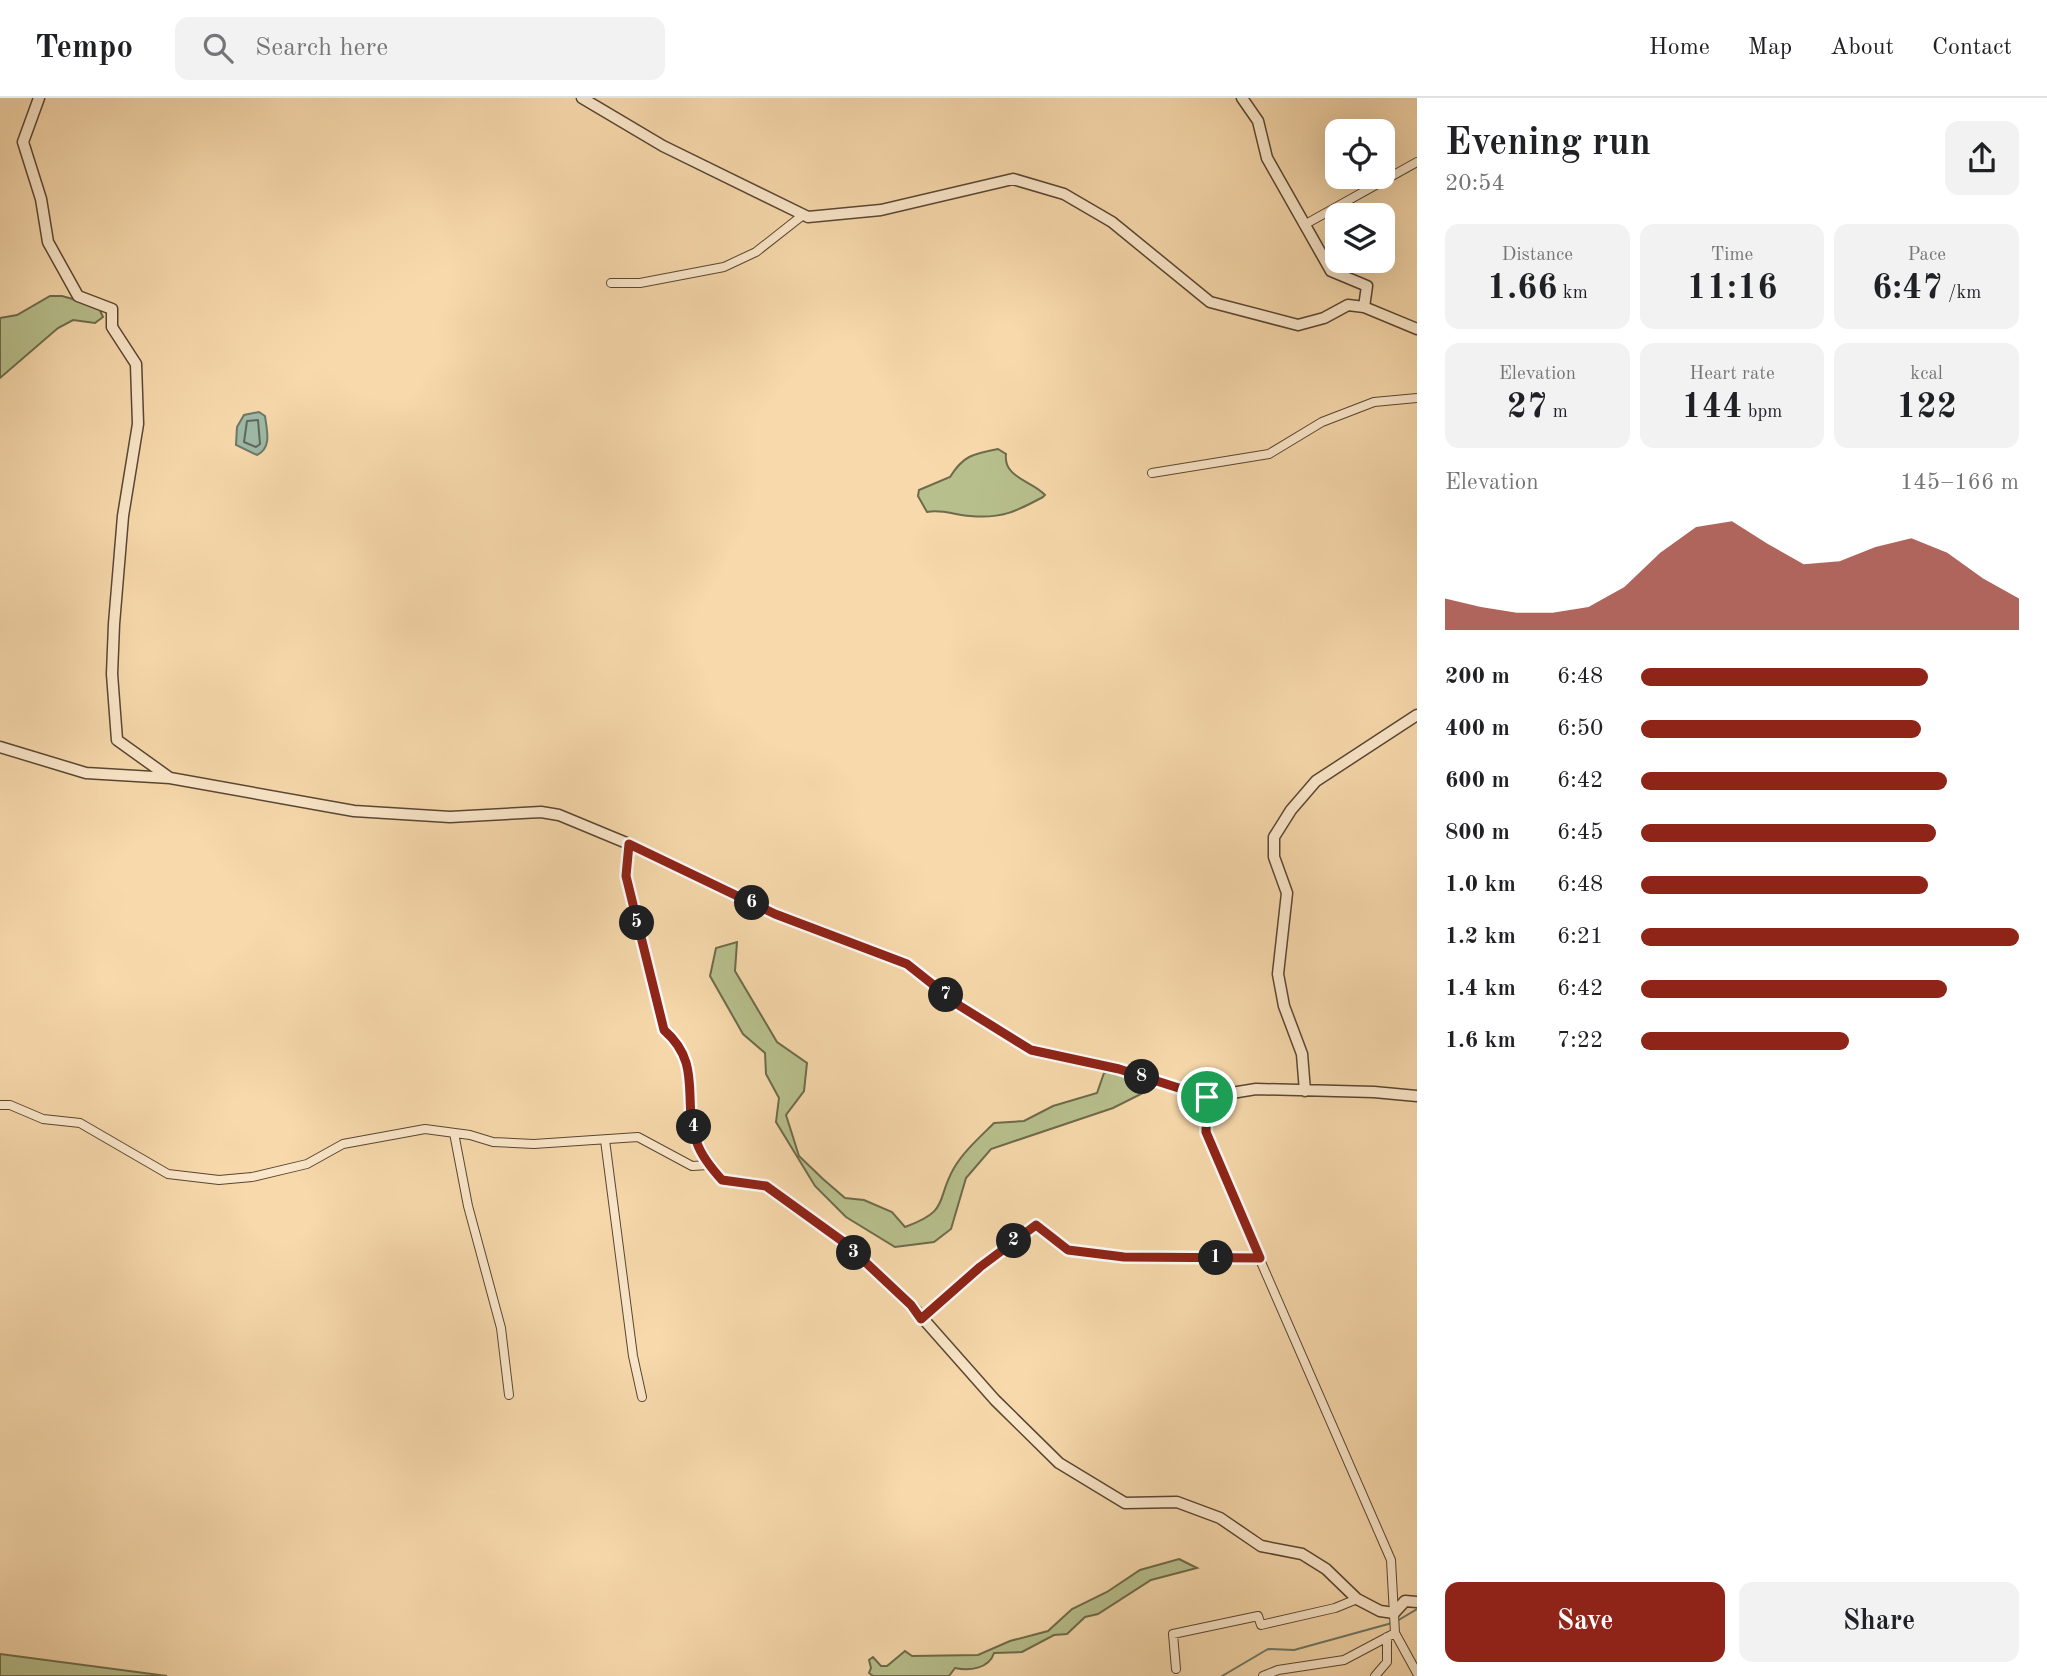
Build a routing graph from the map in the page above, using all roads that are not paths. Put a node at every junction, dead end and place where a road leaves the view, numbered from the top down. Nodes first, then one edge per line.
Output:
1 (39, 98) edge
2 (582, 98) edge
3 (1242, 98) edge
4 (1417, 162) edge
5 (803, 215) junction
6 (1304, 225) junction
7 (611, 283) dead end
8 (1364, 307) junction
9 (1417, 329) edge
10 (1417, 398) edge
11 (1152, 473) dead end
12 (1417, 715) edge
13 (0, 747) edge
14 (170, 778) junction
15 (629, 844) junction
16 (1305, 1091) junction
17 (1417, 1096) edge
18 (1207, 1097) junction
19 (0, 1105) edge
20 (454, 1133) junction
21 (606, 1140) junction
22 (709, 1165) junction
23 (1260, 1258) junction
24 (921, 1319) junction
25 (509, 1395) dead end
26 (642, 1397) dead end
27 (1357, 1599) junction
28 (1417, 1602) edge
29 (1393, 1626) junction
30 (1176, 1669) dead end
31 (1417, 1673) edge
32 (1263, 1676) edge
33 (1375, 1676) edge

1 - 14 street
2 - 5 street
3 - 6 street
4 - 6 street
5 - 7 street
5 - 8 street
6 - 8 street
8 - 9 street
10 - 11 street
12 - 16 street
13 - 14 street
14 - 15 street
15 - 18 street
15 - 22 street
16 - 17 street
16 - 18 street
18 - 23 street
19 - 20 street
20 - 21 street
20 - 25 street
21 - 22 street
21 - 26 street
22 - 24 street
23 - 24 street
23 - 29 street
24 - 27 street
27 - 29 street
27 - 30 street
28 - 29 street
29 - 31 street
29 - 32 street
29 - 33 street

